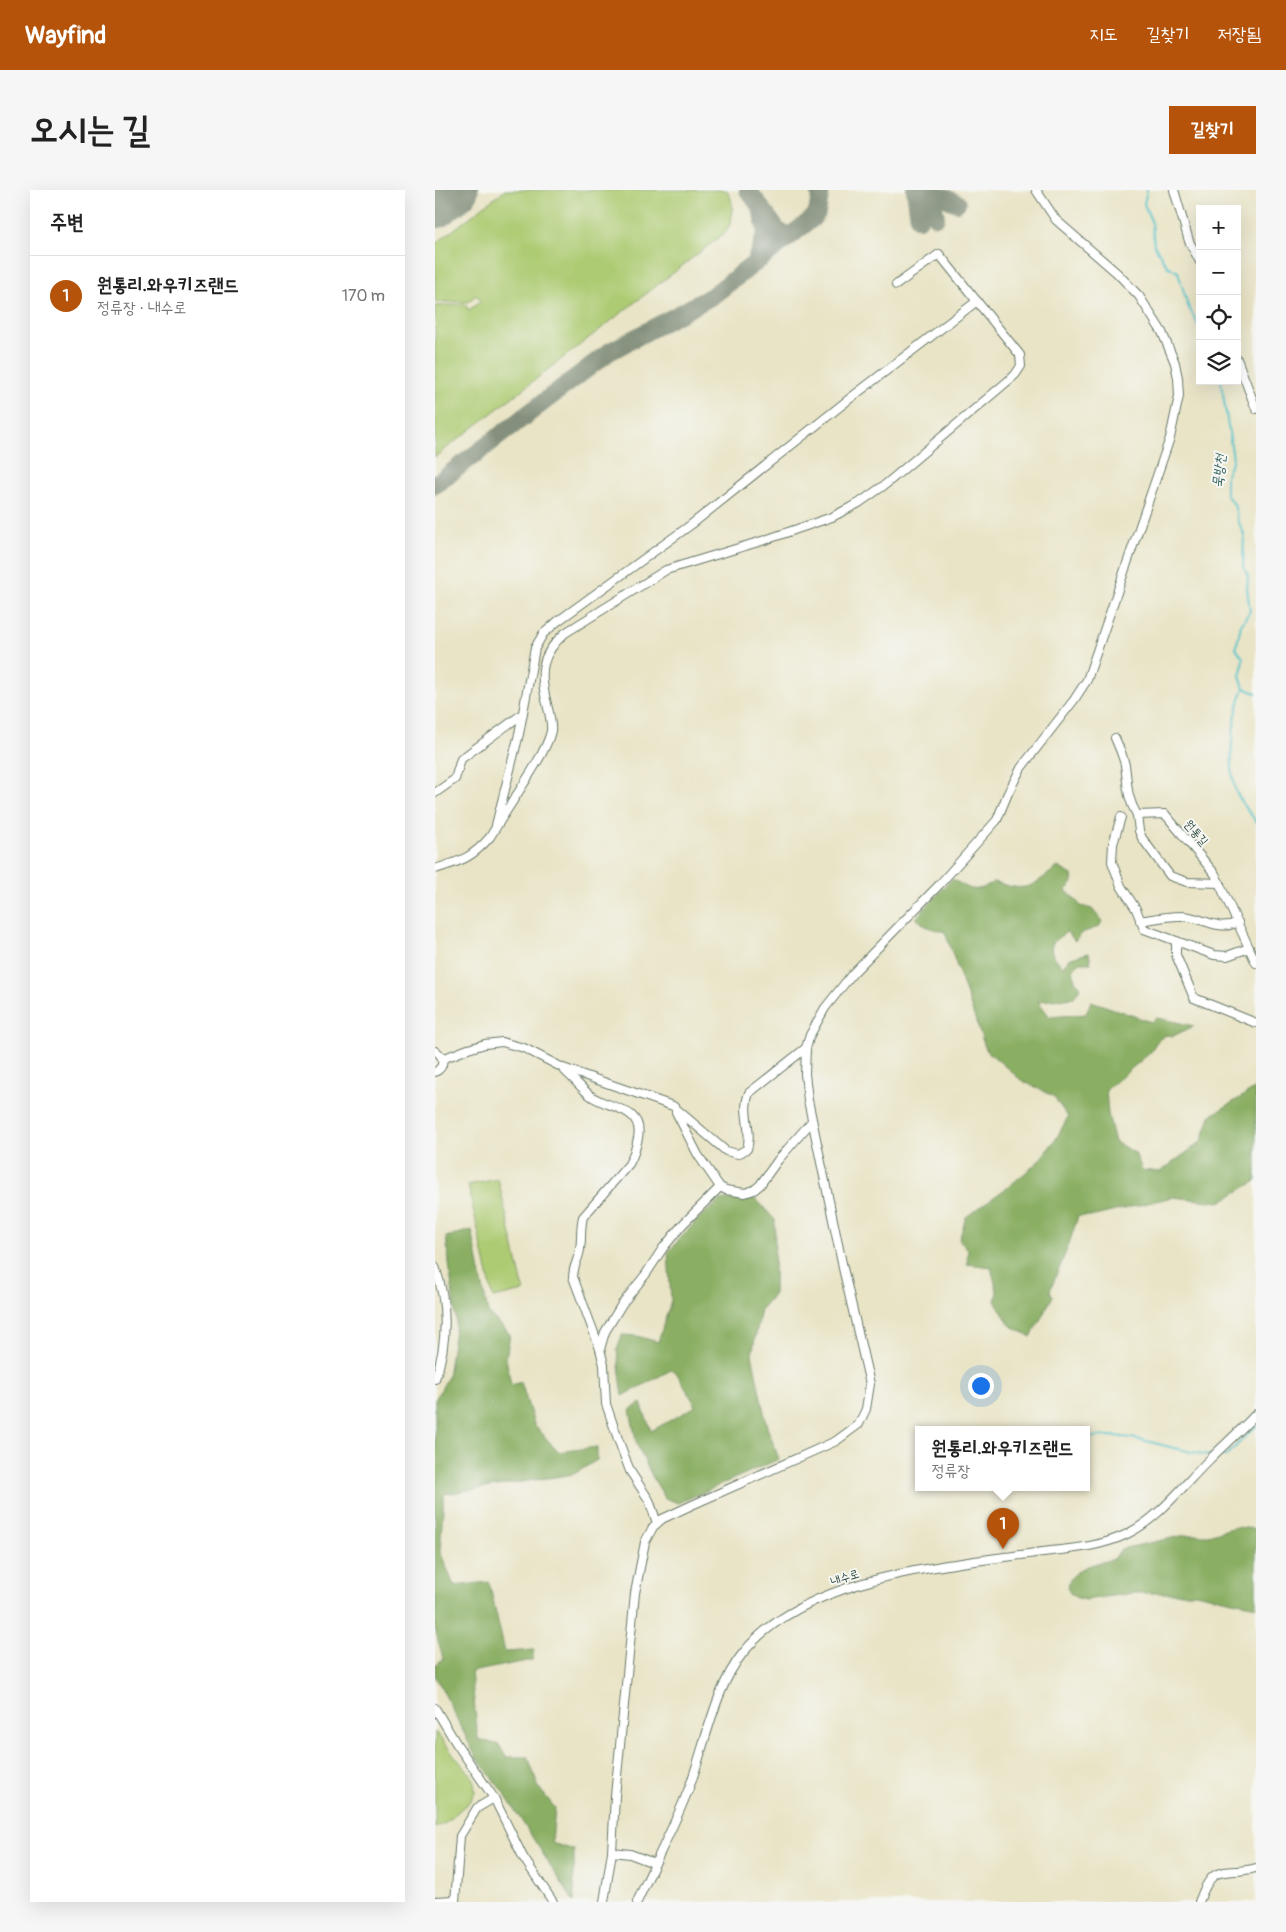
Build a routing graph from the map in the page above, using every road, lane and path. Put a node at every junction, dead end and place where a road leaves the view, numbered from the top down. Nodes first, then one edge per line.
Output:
1 (1036, 190) edge
2 (1174, 190) edge
3 (1196, 254) edge
4 (896, 285) dead end
5 (977, 301) junction
6 (1241, 370) edge
7 (1256, 409) edge
8 (521, 715) junction
9 (1115, 738) dead end
10 (435, 793) edge
11 (1137, 815) junction
12 (1121, 817) dead end
13 (495, 829) junction
14 (435, 869) edge
15 (1220, 883) junction
16 (1140, 921) junction
17 (1238, 922) junction
18 (1176, 941) junction
19 (1249, 948) junction
20 (1256, 963) edge
21 (1256, 1023) edge
22 (806, 1048) junction
23 (435, 1050) edge
24 (442, 1059) junction
25 (563, 1068) junction
26 (435, 1072) edge
27 (673, 1106) junction
28 (812, 1121) junction
29 (720, 1187) junction
30 (435, 1267) edge
31 (599, 1349) junction
32 (435, 1379) edge
33 (1256, 1414) edge
34 (657, 1523) junction
35 (435, 1708) edge
36 (494, 1798) junction
37 (612, 1852) junction
38 (654, 1863) junction
39 (1256, 1868) edge
40 (435, 1901) edge
41 (455, 1901) edge
42 (553, 1902) edge
43 (604, 1902) edge
44 (637, 1902) edge
45 (1199, 1902) edge

1 - 22 street
2 - 3 street
4 - 5 street
5 - 8 street
5 - 13 street
6 - 7 street
8 - 10 street
8 - 13 street
9 - 11 street
11 - 15 street, 원통길
11 - 15 street
12 - 16 street
13 - 14 street
15 - 17 street, 원통길
16 - 17 street
16 - 18 street
17 - 19 street, 원통길
18 - 19 street
18 - 21 street
19 - 20 street, 원통길
22 - 27 street
22 - 28 street
23 - 24 street
24 - 25 street
24 - 26 street
25 - 27 street
25 - 31 street
27 - 29 street
28 - 29 street
28 - 34 street
29 - 31 street
30 - 32 street
31 - 34 street
33 - 38 street, 내수로
34 - 37 street
35 - 36 street
36 - 41 street
36 - 42 street
37 - 38 street
37 - 43 street
38 - 44 street, 내수로
39 - 45 street
40 - 41 street

